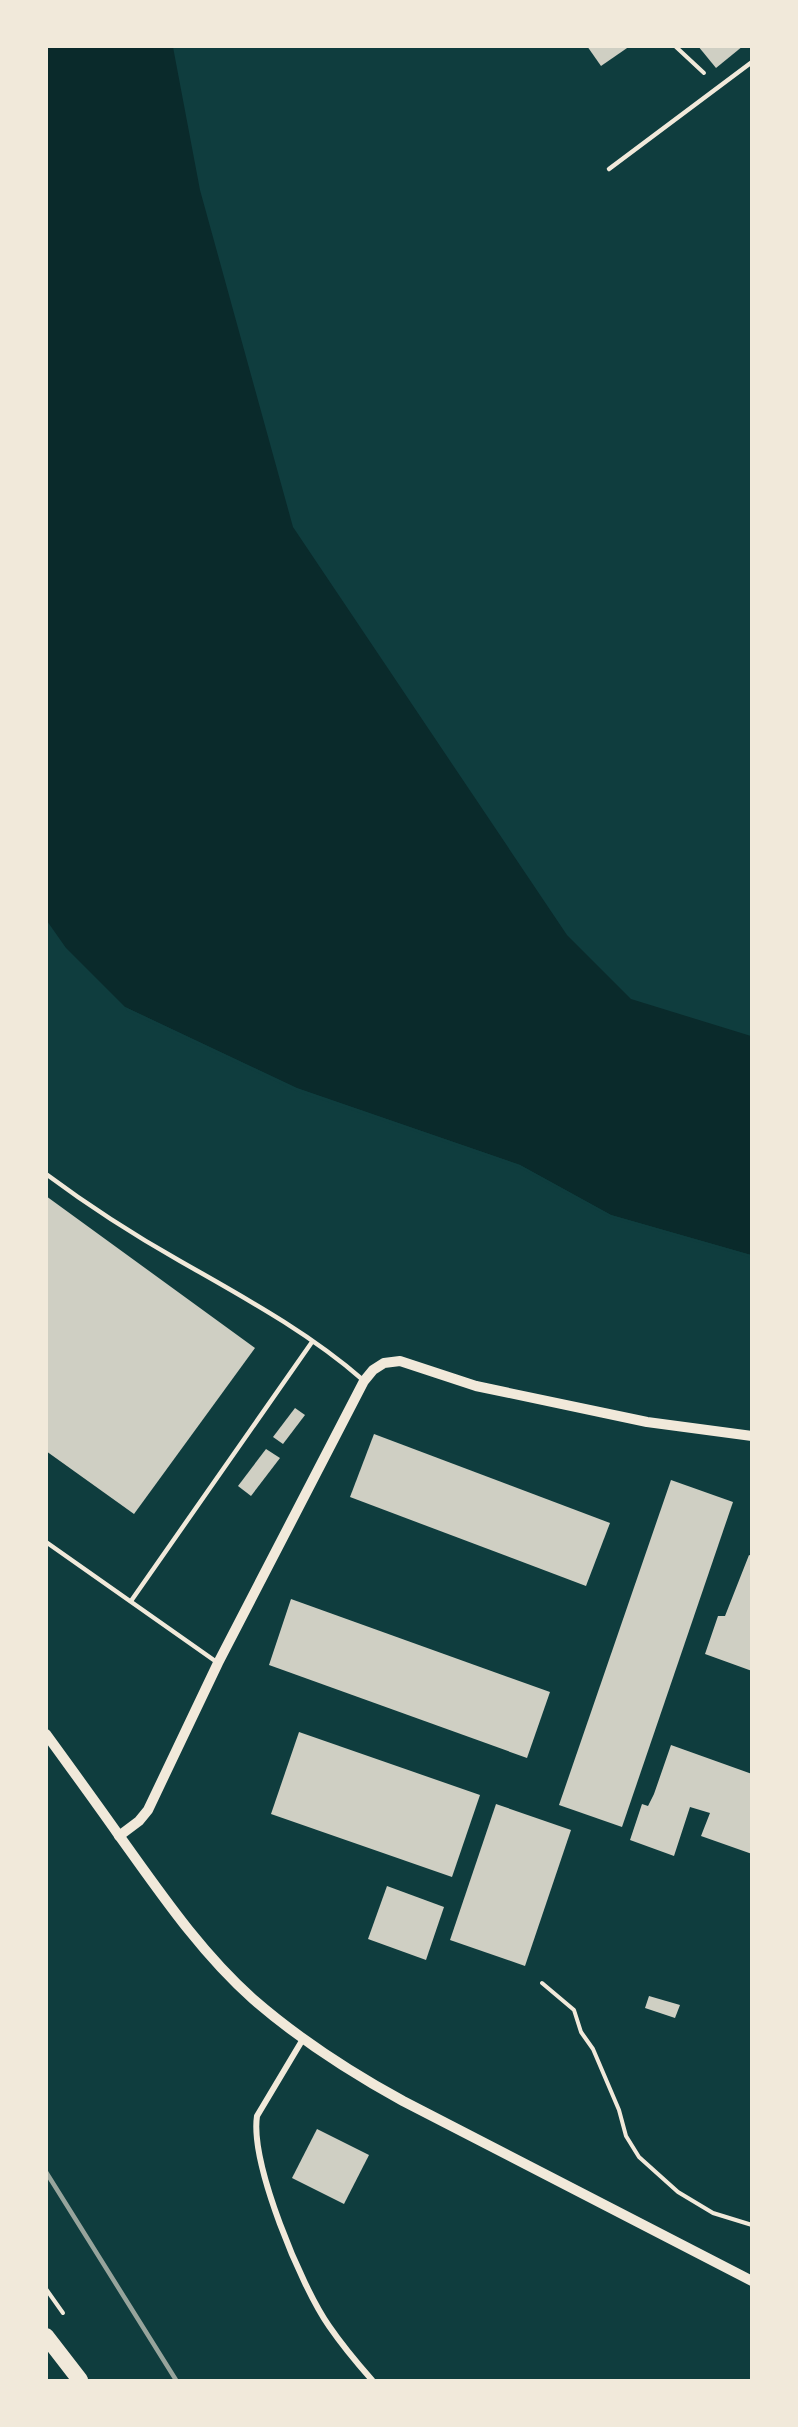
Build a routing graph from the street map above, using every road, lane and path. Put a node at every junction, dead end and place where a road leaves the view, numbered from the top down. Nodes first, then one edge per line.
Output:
1 (675, 46) edge
2 (752, 62) edge
3 (723, 84) junction
4 (609, 169) dead end
5 (46, 1174) edge
6 (312, 1341) junction
7 (364, 1380) junction
8 (752, 1436) edge
9 (46, 1542) edge
10 (130, 1601) junction
11 (218, 1663) junction
12 (46, 1734) edge
13 (120, 1836) junction
14 (542, 1983) dead end
15 (303, 2039) junction
16 (752, 2226) edge
17 (752, 2281) edge
18 (46, 2336) edge
19 (80, 2380) edge
20 (372, 2380) edge

1 - 3 path
2 - 3 lane
3 - 4 lane
5 - 6 lane
6 - 7 lane
6 - 10 lane
7 - 8 street
7 - 11 street
9 - 10 lane
10 - 11 lane
11 - 13 street
12 - 13 street
13 - 15 street
14 - 16 path
15 - 17 street
15 - 20 street
18 - 19 highway

